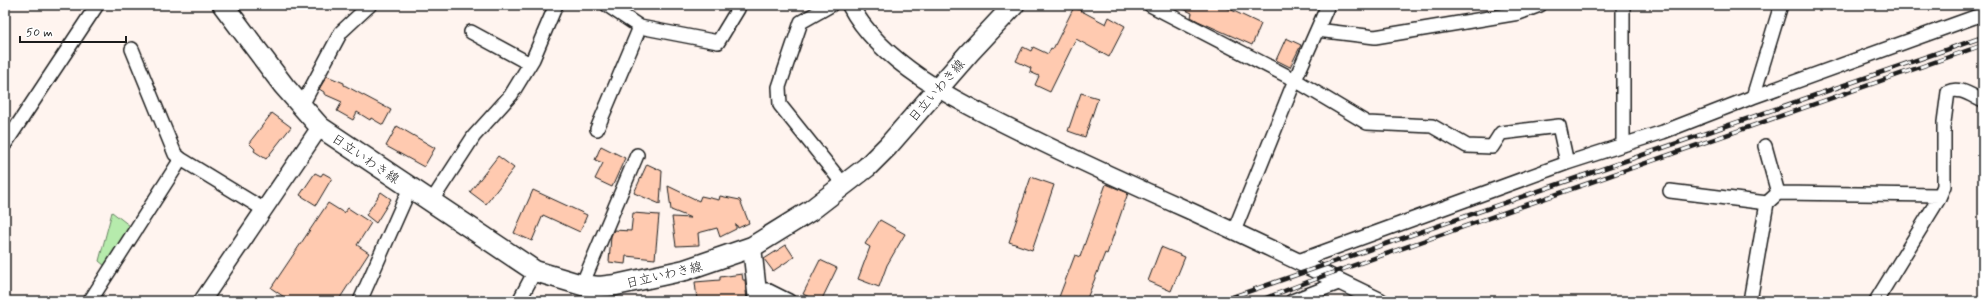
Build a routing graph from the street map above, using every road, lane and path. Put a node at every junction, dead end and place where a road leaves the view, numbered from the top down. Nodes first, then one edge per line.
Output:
1 (97, 5) edge
2 (223, 5) edge
3 (370, 5) edge
4 (556, 5) edge
5 (607, 5) edge
6 (739, 5) edge
7 (831, 5) edge
8 (850, 5) edge
9 (1014, 5) edge
10 (1150, 5) edge
11 (1328, 5) edge
12 (1540, 5) edge
13 (1623, 5) edge
14 (1781, 5) edge
15 (1983, 14) edge
16 (640, 27) junction
17 (1317, 30) junction
18 (471, 32) dead end
19 (132, 49) dead end
20 (530, 64) junction
21 (1295, 80) junction
22 (938, 89) junction
23 (1753, 97) junction
24 (1983, 101) edge
25 (301, 107) junction
26 (320, 127) junction
27 (597, 129) dead end
28 (5, 144) edge
29 (1623, 145) junction
30 (1765, 146) dead end
31 (637, 155) dead end
32 (181, 159) junction
33 (1567, 163) junction
34 (844, 185) junction
35 (410, 188) junction
36 (1670, 191) dead end
37 (1778, 193) junction
38 (1940, 195) junction
39 (431, 202) junction
40 (1767, 203) junction
41 (263, 209) junction
42 (1234, 231) junction
43 (752, 247) junction
44 (1298, 261) junction
45 (534, 271) junction
46 (1341, 282) junction
47 (582, 285) junction
48 (758, 296) edge
49 (90, 301) edge
50 (202, 301) edge
51 (360, 301) edge
52 (519, 301) edge
53 (789, 301) edge
54 (1292, 301) edge
55 (1380, 301) edge
56 (1750, 301) edge
57 (1876, 301) edge

1 - 28 street
2 - 25 main road, 日立いわき線
3 - 25 street
4 - 20 street
5 - 16 street
6 - 16 street
7 - 34 street
8 - 22 street
9 - 22 main road, 日立いわき線
10 - 21 street
11 - 17 street
12 - 17 street
13 - 29 street
14 - 23 street
15 - 23 street
16 - 27 street
17 - 21 street
18 - 20 street
19 - 32 street
20 - 39 street
21 - 33 street
21 - 42 street
22 - 34 main road, 日立いわき線
22 - 42 street
23 - 29 street
24 - 38 street
25 - 26 main road, 日立いわき線
26 - 35 main road, 日立いわき線
26 - 41 street
29 - 33 street
30 - 37 street
31 - 47 street
32 - 41 street
32 - 49 street
33 - 44 street
34 - 43 main road, 日立いわき線
35 - 39 main road, 日立いわき線
35 - 51 street
36 - 40 street
37 - 38 street
37 - 40 street
38 - 57 street
39 - 45 main road, 日立いわき線
40 - 56 street
41 - 50 street
42 - 44 street
43 - 47 main road, 日立いわき線
43 - 48 main road
44 - 46 street
45 - 47 main road, 日立いわき線
45 - 52 street
46 - 54 street
46 - 55 street
48 - 53 street

